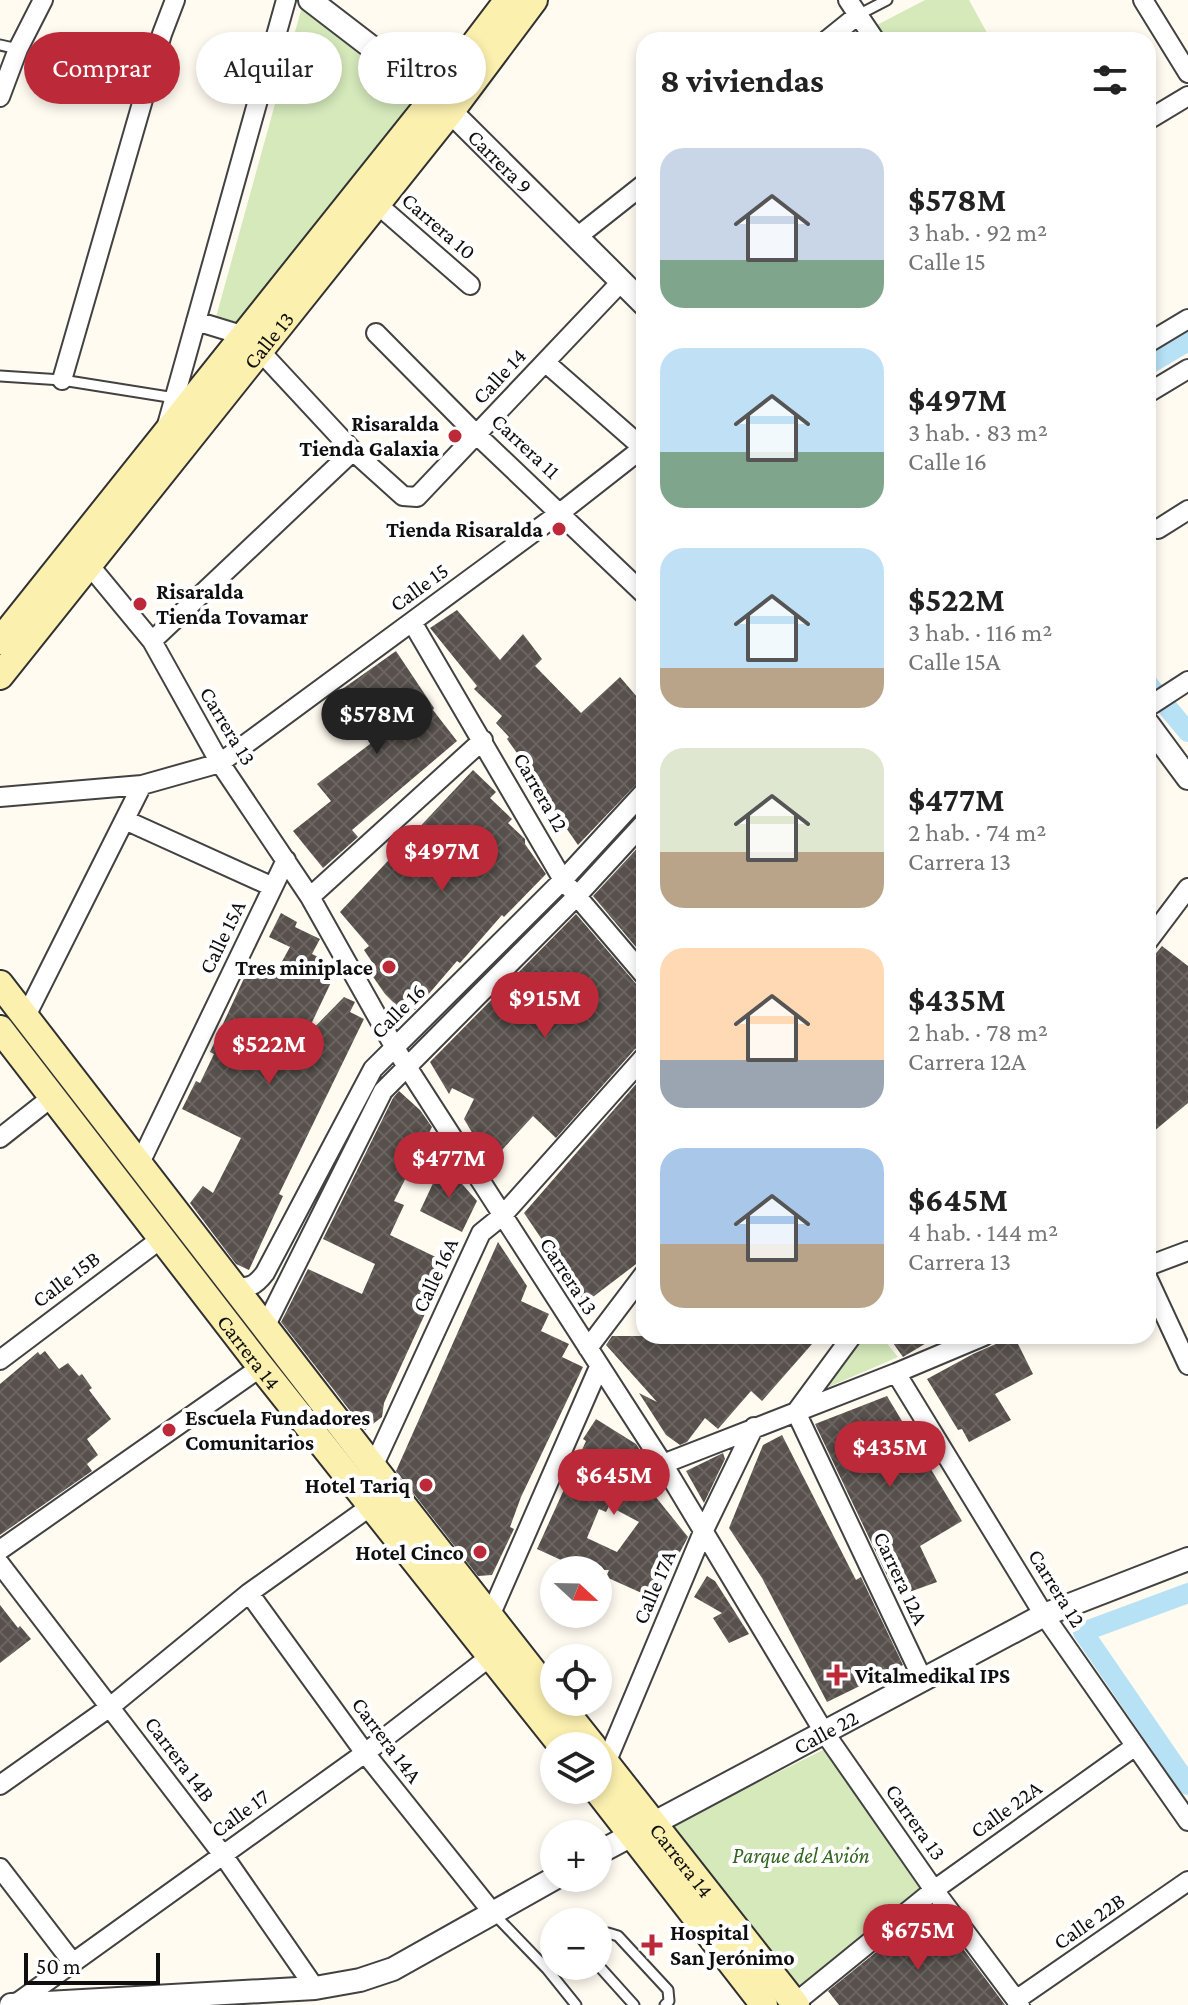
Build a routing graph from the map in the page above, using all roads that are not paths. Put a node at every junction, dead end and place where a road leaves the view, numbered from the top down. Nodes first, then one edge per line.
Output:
1 (43, 0) edge
2 (175, 0) edge
3 (286, 0) edge
4 (310, 0) edge
5 (508, 0) edge
6 (534, 0) edge
7 (887, 0) edge
8 (1143, 0) edge
9 (853, 8) edge
10 (834, 32) edge
11 (870, 32) edge
12 (486, 35) edge
13 (358, 38) edge
14 (9, 47) edge
15 (486, 55) edge
16 (1188, 73) edge
17 (1188, 96) edge
18 (0, 97) edge
19 (443, 104) junction
20 (1156, 115) edge
21 (636, 190) edge
22 (377, 204) junction
23 (577, 237) junction
24 (620, 283) junction
25 (470, 285) dead end
26 (636, 297) edge
27 (1188, 319) edge
28 (196, 321) junction
29 (376, 333) dead end
30 (1156, 338) edge
31 (252, 344) junction
32 (545, 362) junction
33 (1188, 369) edge
34 (0, 376) edge
35 (62, 380) junction
36 (1156, 388) edge
37 (175, 398) junction
38 (477, 435) junction
39 (162, 440) junction
40 (636, 440) edge
41 (353, 451) junction
42 (636, 453) edge
43 (1188, 510) edge
44 (561, 512) junction
45 (1158, 529) dead end
46 (90, 566) junction
47 (636, 586) edge
48 (412, 622) junction
49 (0, 641) edge
50 (152, 641) junction
51 (0, 676) edge
52 (1181, 685) edge
53 (1156, 707) edge
54 (1156, 722) edge
55 (483, 740) junction
56 (220, 763) junction
57 (1188, 778) edge
58 (142, 785) junction
59 (0, 797) edge
60 (636, 801) edge
61 (125, 820) junction
62 (636, 832) edge
63 (286, 860) junction
64 (563, 880) junction
65 (273, 887) junction
66 (1188, 888) edge
67 (310, 897) junction
68 (576, 897) junction
69 (1156, 930) edge
70 (636, 966) edge
71 (0, 984) edge
72 (25, 1018) junction
73 (1, 1034) edge
74 (395, 1048) junction
75 (407, 1065) junction
76 (636, 1066) edge
77 (52, 1097) junction
78 (2, 1132) edge
79 (139, 1165) junction
80 (502, 1216) junction
81 (162, 1238) junction
82 (1188, 1251) edge
83 (1156, 1263) edge
84 (636, 1285) edge
85 (233, 1286) junction
86 (1156, 1296) edge
87 (265, 1327) junction
88 (846, 1344) edge
89 (965, 1344) edge
90 (588, 1348) junction
91 (0, 1360) edge
92 (1188, 1365) edge
93 (261, 1367) junction
94 (599, 1367) junction
95 (896, 1373) junction
96 (796, 1412) junction
97 (754, 1427) junction
98 (663, 1464) junction
99 (373, 1467) junction
100 (371, 1506) junction
101 (703, 1532) junction
102 (0, 1550) edge
103 (1188, 1559) edge
104 (0, 1564) edge
105 (249, 1593) junction
106 (1044, 1615) junction
107 (490, 1616) junction
108 (491, 1656) junction
109 (922, 1678) junction
110 (540, 1680) edge
111 (110, 1707) junction
112 (569, 1716) edge
113 (551, 1732) edge
114 (581, 1732) edge
115 (609, 1732) edge
116 (824, 1732) junction
117 (1134, 1747) junction
118 (365, 1753) junction
119 (612, 1777) edge
120 (0, 1785) edge
121 (612, 1803) edge
122 (1188, 1821) edge
123 (642, 1829) junction
124 (612, 1845) edge
125 (223, 1855) junction
126 (0, 1868) edge
127 (1188, 1881) edge
128 (540, 1886) edge
129 (934, 1890) junction
130 (493, 1913) junction
131 (612, 1934) edge
132 (540, 1958) edge
133 (73, 1963) junction
134 (559, 1980) edge
135 (612, 1980) edge
136 (315, 1988) junction
137 (1018, 2003) edge
138 (795, 2004) edge
139 (13, 2005) edge
140 (576, 2005) edge
141 (634, 2005) edge
142 (665, 2005) edge
143 (764, 2005) edge

1 - 14 street
2 - 35 street
3 - 28 street
4 - 13 street, Carrera 9
5 - 12 main road, Calle 13
6 - 15 main road, Calle 13
7 - 9 lane
8 - 16 street
9 - 10 street
9 - 11 street
14 - 18 street
17 - 20 street
19 - 22 main road, Calle 13
19 - 23 street, Carrera 9
19 - 31 main road, Calle 13
21 - 23 street
22 - 25 street, Carrera 10
22 - 31 main road, Calle 13
23 - 24 street, Carrera 9
24 - 26 street, Carrera 9
24 - 32 street, Calle 14
27 - 30 street
28 - 31 street
28 - 37 street
29 - 38 street, Carrera 11
31 - 39 main road, Calle 13
31 - 41 street
31 - 46 main road, Calle 13
32 - 38 street, Calle 14
32 - 40 street
33 - 36 street
34 - 35 lane
35 - 37 lane
37 - 39 street
38 - 41 street, Calle 14
38 - 44 street, Carrera 11
39 - 49 main road, Calle 13
41 - 50 street
42 - 44 street, Calle 15
43 - 45 street
44 - 47 street, Carrera 11
44 - 48 street, Calle 15
46 - 50 street, Carrera 13
46 - 51 main road, Calle 13
48 - 55 street, Carrera 12
48 - 56 street, Calle 15
50 - 56 street, Carrera 13
52 - 53 street
54 - 57 street
55 - 64 street, Carrera 12
55 - 67 street
56 - 58 street
56 - 63 street, Carrera 13
58 - 59 street
58 - 61 street
60 - 64 street, Calle 16
61 - 65 street
61 - 72 street
62 - 68 street, Calle 16
63 - 65 street, Calle 15A
63 - 67 street, Carrera 13
64 - 68 street, Carrera 12
64 - 74 street, Calle 16
65 - 79 street, Calle 15A
66 - 69 street
67 - 74 street, Carrera 13
68 - 70 street, Carrera 12
68 - 75 street, Calle 16
71 - 72 main road, Carrera 14
72 - 79 main road, Carrera 14
73 - 77 main road, Carrera 14
74 - 75 street, Carrera 13
74 - 85 street, Calle 16
75 - 80 street, Carrera 13
75 - 87 street, Calle 16
76 - 80 street, Calle 16A
77 - 78 street
77 - 81 main road, Carrera 14
79 - 85 main road, Carrera 14
80 - 90 street, Carrera 13
80 - 99 street, Calle 16A
81 - 91 street, Calle 15B
81 - 93 main road, Carrera 14
82 - 83 street
84 - 90 street
85 - 87 main road, Carrera 14
86 - 92 street
87 - 99 main road, Carrera 14
88 - 96 street
89 - 95 street
90 - 94 street, Carrera 13
93 - 100 main road, Carrera 14
93 - 102 street
94 - 98 street, Carrera 13
94 - 107 street
95 - 96 street
95 - 106 street, Carrera 12
96 - 97 street
96 - 109 street, Carrera 12A
97 - 98 street
97 - 101 street, Calle 17A
98 - 101 street, Carrera 13
99 - 107 main road, Carrera 14
100 - 105 street
100 - 108 main road, Carrera 14
101 - 115 street, Calle 17A
101 - 116 street, Carrera 13
103 - 106 street, Calle 22
104 - 111 street, Carrera 14B
105 - 111 street
105 - 118 street, Carrera 14A
106 - 109 street, Calle 22
106 - 117 street, Carrera 12
107 - 110 main road, Carrera 14
108 - 113 main road, Carrera 14
108 - 118 street, Calle 17
109 - 116 street, Calle 22
111 - 120 street
111 - 125 street, Carrera 14B
112 - 114 main road, Carrera 14
116 - 123 street, Calle 22
116 - 129 street, Carrera 13
117 - 122 street, Carrera 12
117 - 129 street, Calle 22A
118 - 125 street, Calle 17
118 - 130 street, Carrera 14A
119 - 123 main road, Carrera 14
121 - 123 main road, Carrera 14
123 - 124 street, Calle 22
123 - 138 main road, Carrera 14
123 - 143 main road, Carrera 14
125 - 133 street, Calle 17
125 - 136 street, Carrera 14B
126 - 133 street
127 - 137 street, Calle 22B
128 - 130 street
129 - 137 street, Carrera 13
129 - 138 street, Calle 22A
130 - 132 lane
130 - 136 street
131 - 142 lane
133 - 139 street, Calle 17
134 - 140 lane
135 - 141 lane
136 - 139 street

